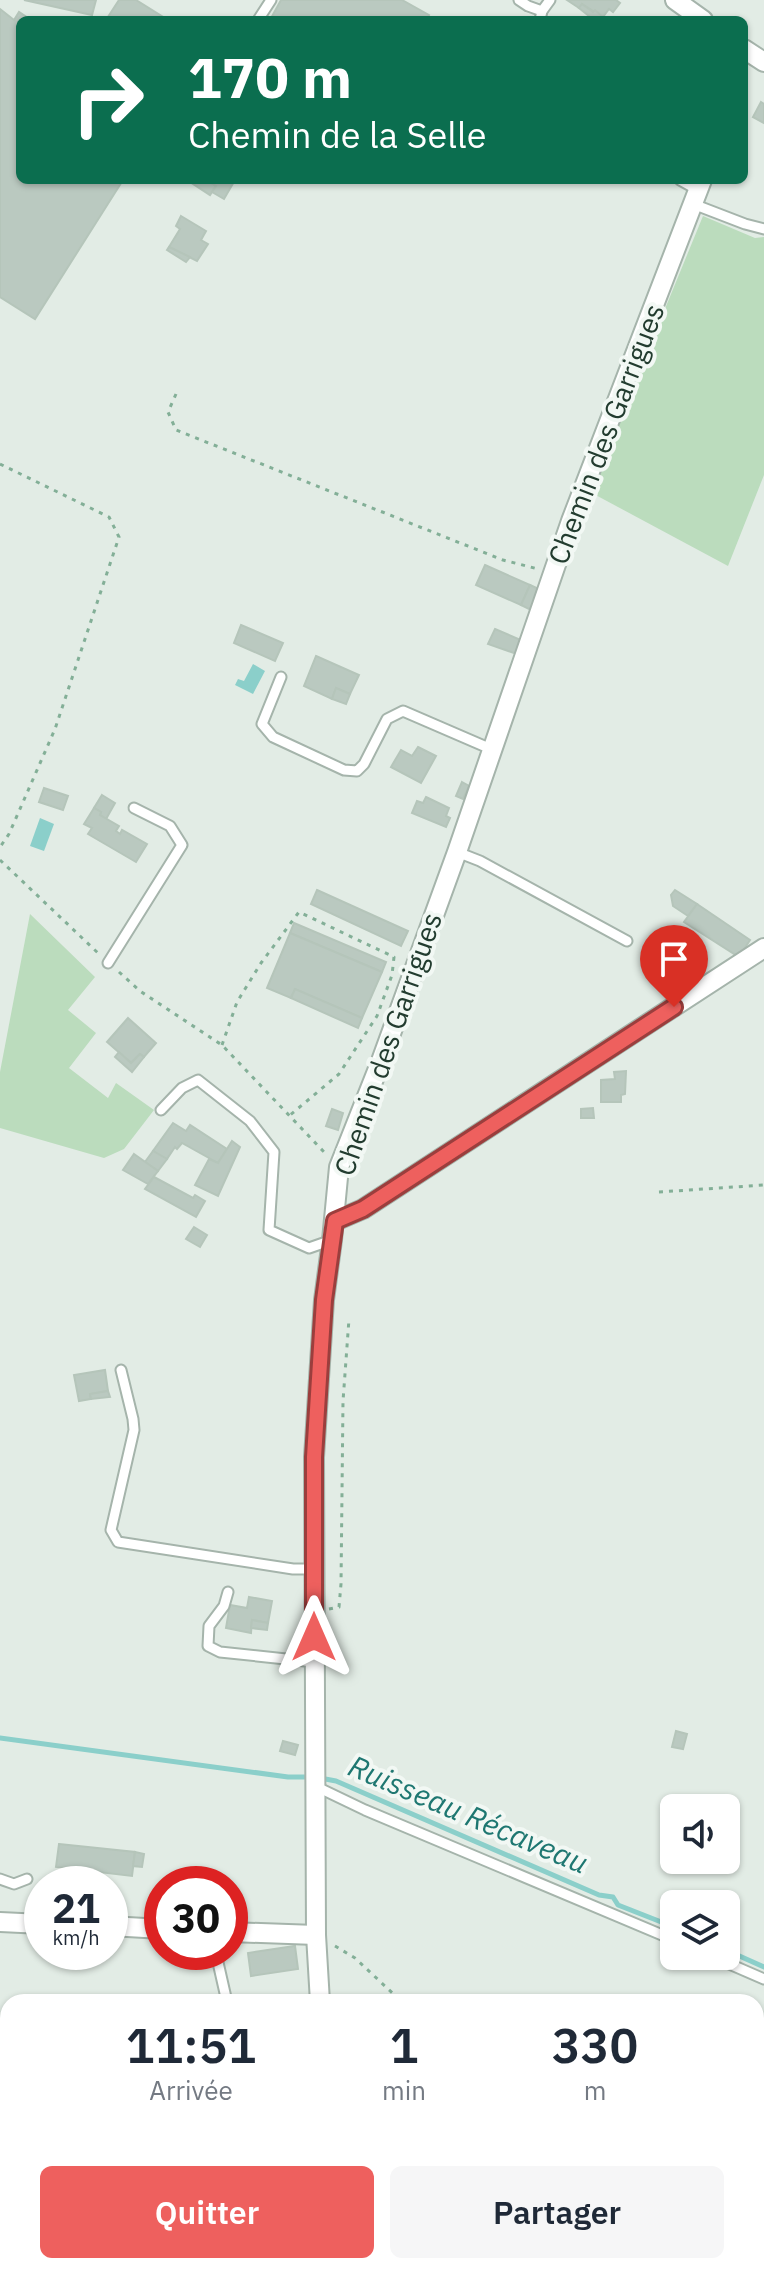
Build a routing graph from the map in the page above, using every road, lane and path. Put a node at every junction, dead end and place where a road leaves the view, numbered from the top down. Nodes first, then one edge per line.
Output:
1 (519, 0) edge
2 (550, 0) edge
3 (675, 0) edge
4 (541, 15) edge
5 (697, 16) edge
6 (698, 191) edge
7 (764, 229) edge
8 (176, 394) dead end
9 (0, 464) edge
10 (553, 572) junction
11 (281, 677) dead end
12 (491, 749) junction
13 (134, 808) dead end
14 (0, 847) edge
15 (457, 852) junction
16 (0, 860) edge
17 (627, 941) dead end
18 (764, 948) edge
19 (108, 963) junction
20 (222, 1045) junction
21 (161, 1110) dead end
22 (289, 1116) junction
23 (339, 1167) junction
24 (764, 1185) edge
25 (659, 1192) dead end
26 (334, 1231) junction
27 (349, 1319) dead end
28 (121, 1370) dead end
29 (314, 1569) junction
30 (228, 1592) dead end
31 (314, 1613) junction
32 (314, 1662) junction
33 (315, 1778) junction
34 (0, 1879) edge
35 (24, 1880) edge
36 (0, 1922) edge
37 (24, 1923) edge
38 (248, 1933) edge
39 (660, 1934) edge
40 (316, 1939) junction
41 (740, 1969) edge
42 (220, 1970) edge
43 (764, 1979) edge
44 (225, 1994) edge
45 (319, 1994) edge
46 (393, 1994) edge

1 - 4 lane
2 - 4 lane
3 - 5 street
6 - 7 lane
6 - 10 street, Chemin des Garrigues
8 - 10 path
9 - 14 path
10 - 12 street, Chemin des Garrigues
11 - 12 lane
12 - 15 street, Chemin des Garrigues
13 - 19 lane
15 - 17 lane
15 - 23 street, Chemin des Garrigues
16 - 19 path
18 - 26 street
19 - 20 path
20 - 22 path
20 - 22 path
21 - 26 lane
22 - 23 path
23 - 26 street, Chemin des Garrigues
24 - 25 path
26 - 29 street, Chemin des Garrigues
27 - 31 path
28 - 29 lane
29 - 31 street, Chemin des Garrigues
30 - 32 lane
31 - 32 street, Chemin des Garrigues
32 - 33 street, Chemin des Garrigues
33 - 39 lane
33 - 40 street, Chemin des Garrigues
34 - 35 lane
36 - 37 street
38 - 40 street
40 - 45 street, Chemin des Garrigues
40 - 46 path
41 - 43 lane
42 - 44 lane

